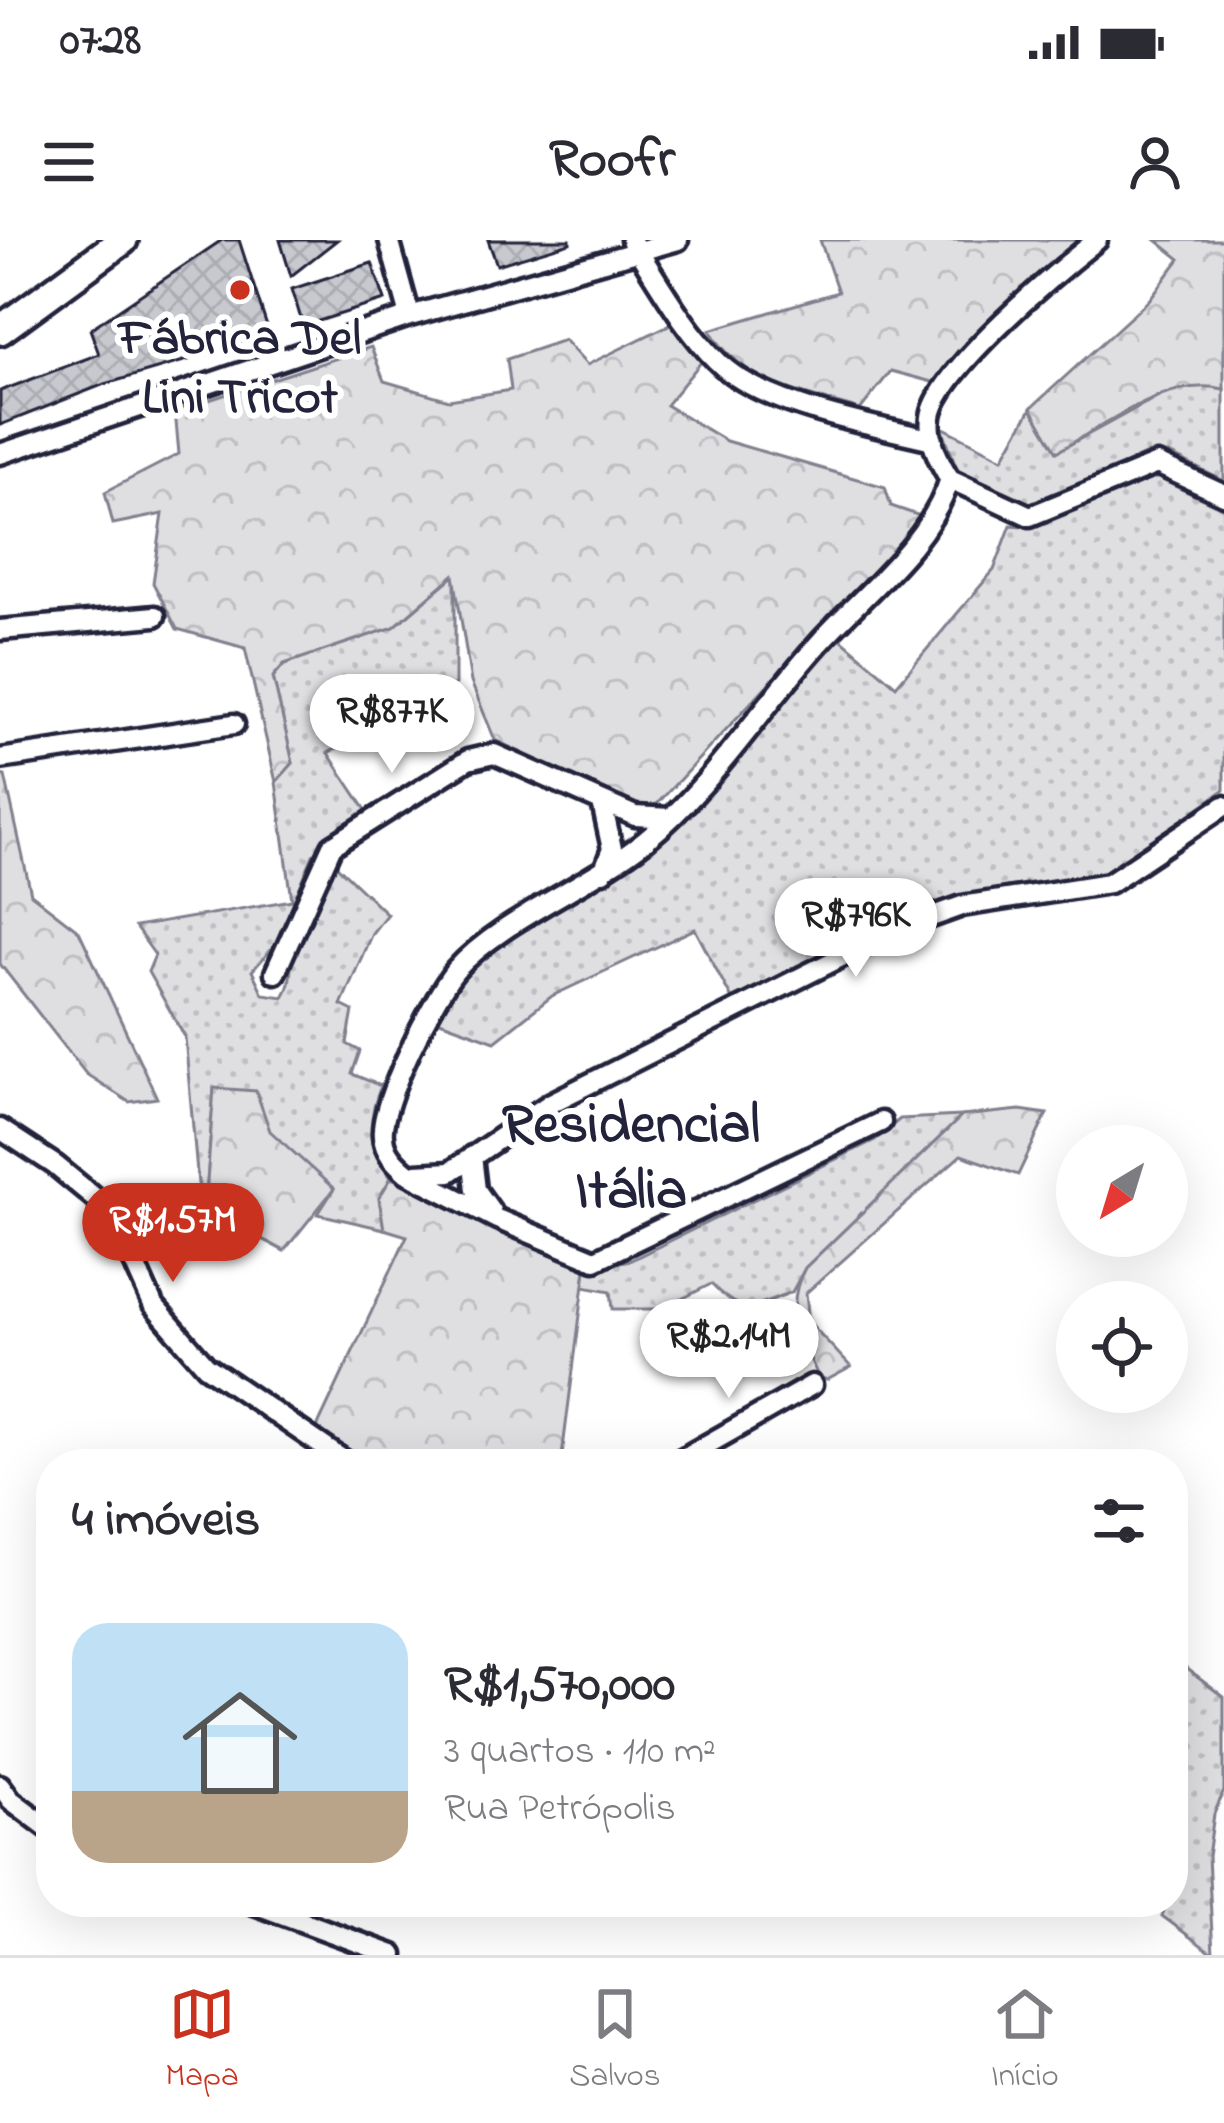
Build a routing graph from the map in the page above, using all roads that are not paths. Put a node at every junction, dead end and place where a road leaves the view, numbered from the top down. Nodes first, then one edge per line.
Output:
1 (123, 240) edge
2 (389, 240) edge
3 (678, 240) edge
4 (1096, 240) edge
5 (635, 246) edge
6 (410, 316) junction
7 (0, 329) edge
8 (932, 440) junction
9 (0, 454) edge
10 (950, 479) junction
11 (1224, 495) edge
12 (155, 616) dead end
13 (0, 630) edge
14 (234, 724) dead end
15 (0, 759) edge
16 (602, 803) junction
17 (1224, 806) edge
18 (670, 818) junction
19 (603, 872) junction
20 (275, 974) dead end
21 (881, 1122) dead end
22 (0, 1129) edge
23 (472, 1156) junction
24 (407, 1173) junction
25 (497, 1220) junction
26 (812, 1385) dead end
27 (327, 1449) edge
28 (699, 1449) edge
29 (4, 1800) edge
30 (36, 1820) edge
31 (290, 1917) edge
32 (393, 1955) edge

1 - 7 main road
2 - 6 street
3 - 5 street
4 - 8 street
5 - 6 street
5 - 8 street
6 - 9 street
8 - 10 street
10 - 11 street
10 - 18 street
12 - 13 street
14 - 15 street
16 - 18 street
16 - 19 street
16 - 20 street
17 - 23 street
18 - 19 street
19 - 24 street
21 - 25 street
22 - 27 street
23 - 24 street
23 - 25 street
24 - 25 street
26 - 28 street
29 - 30 street
31 - 32 street

